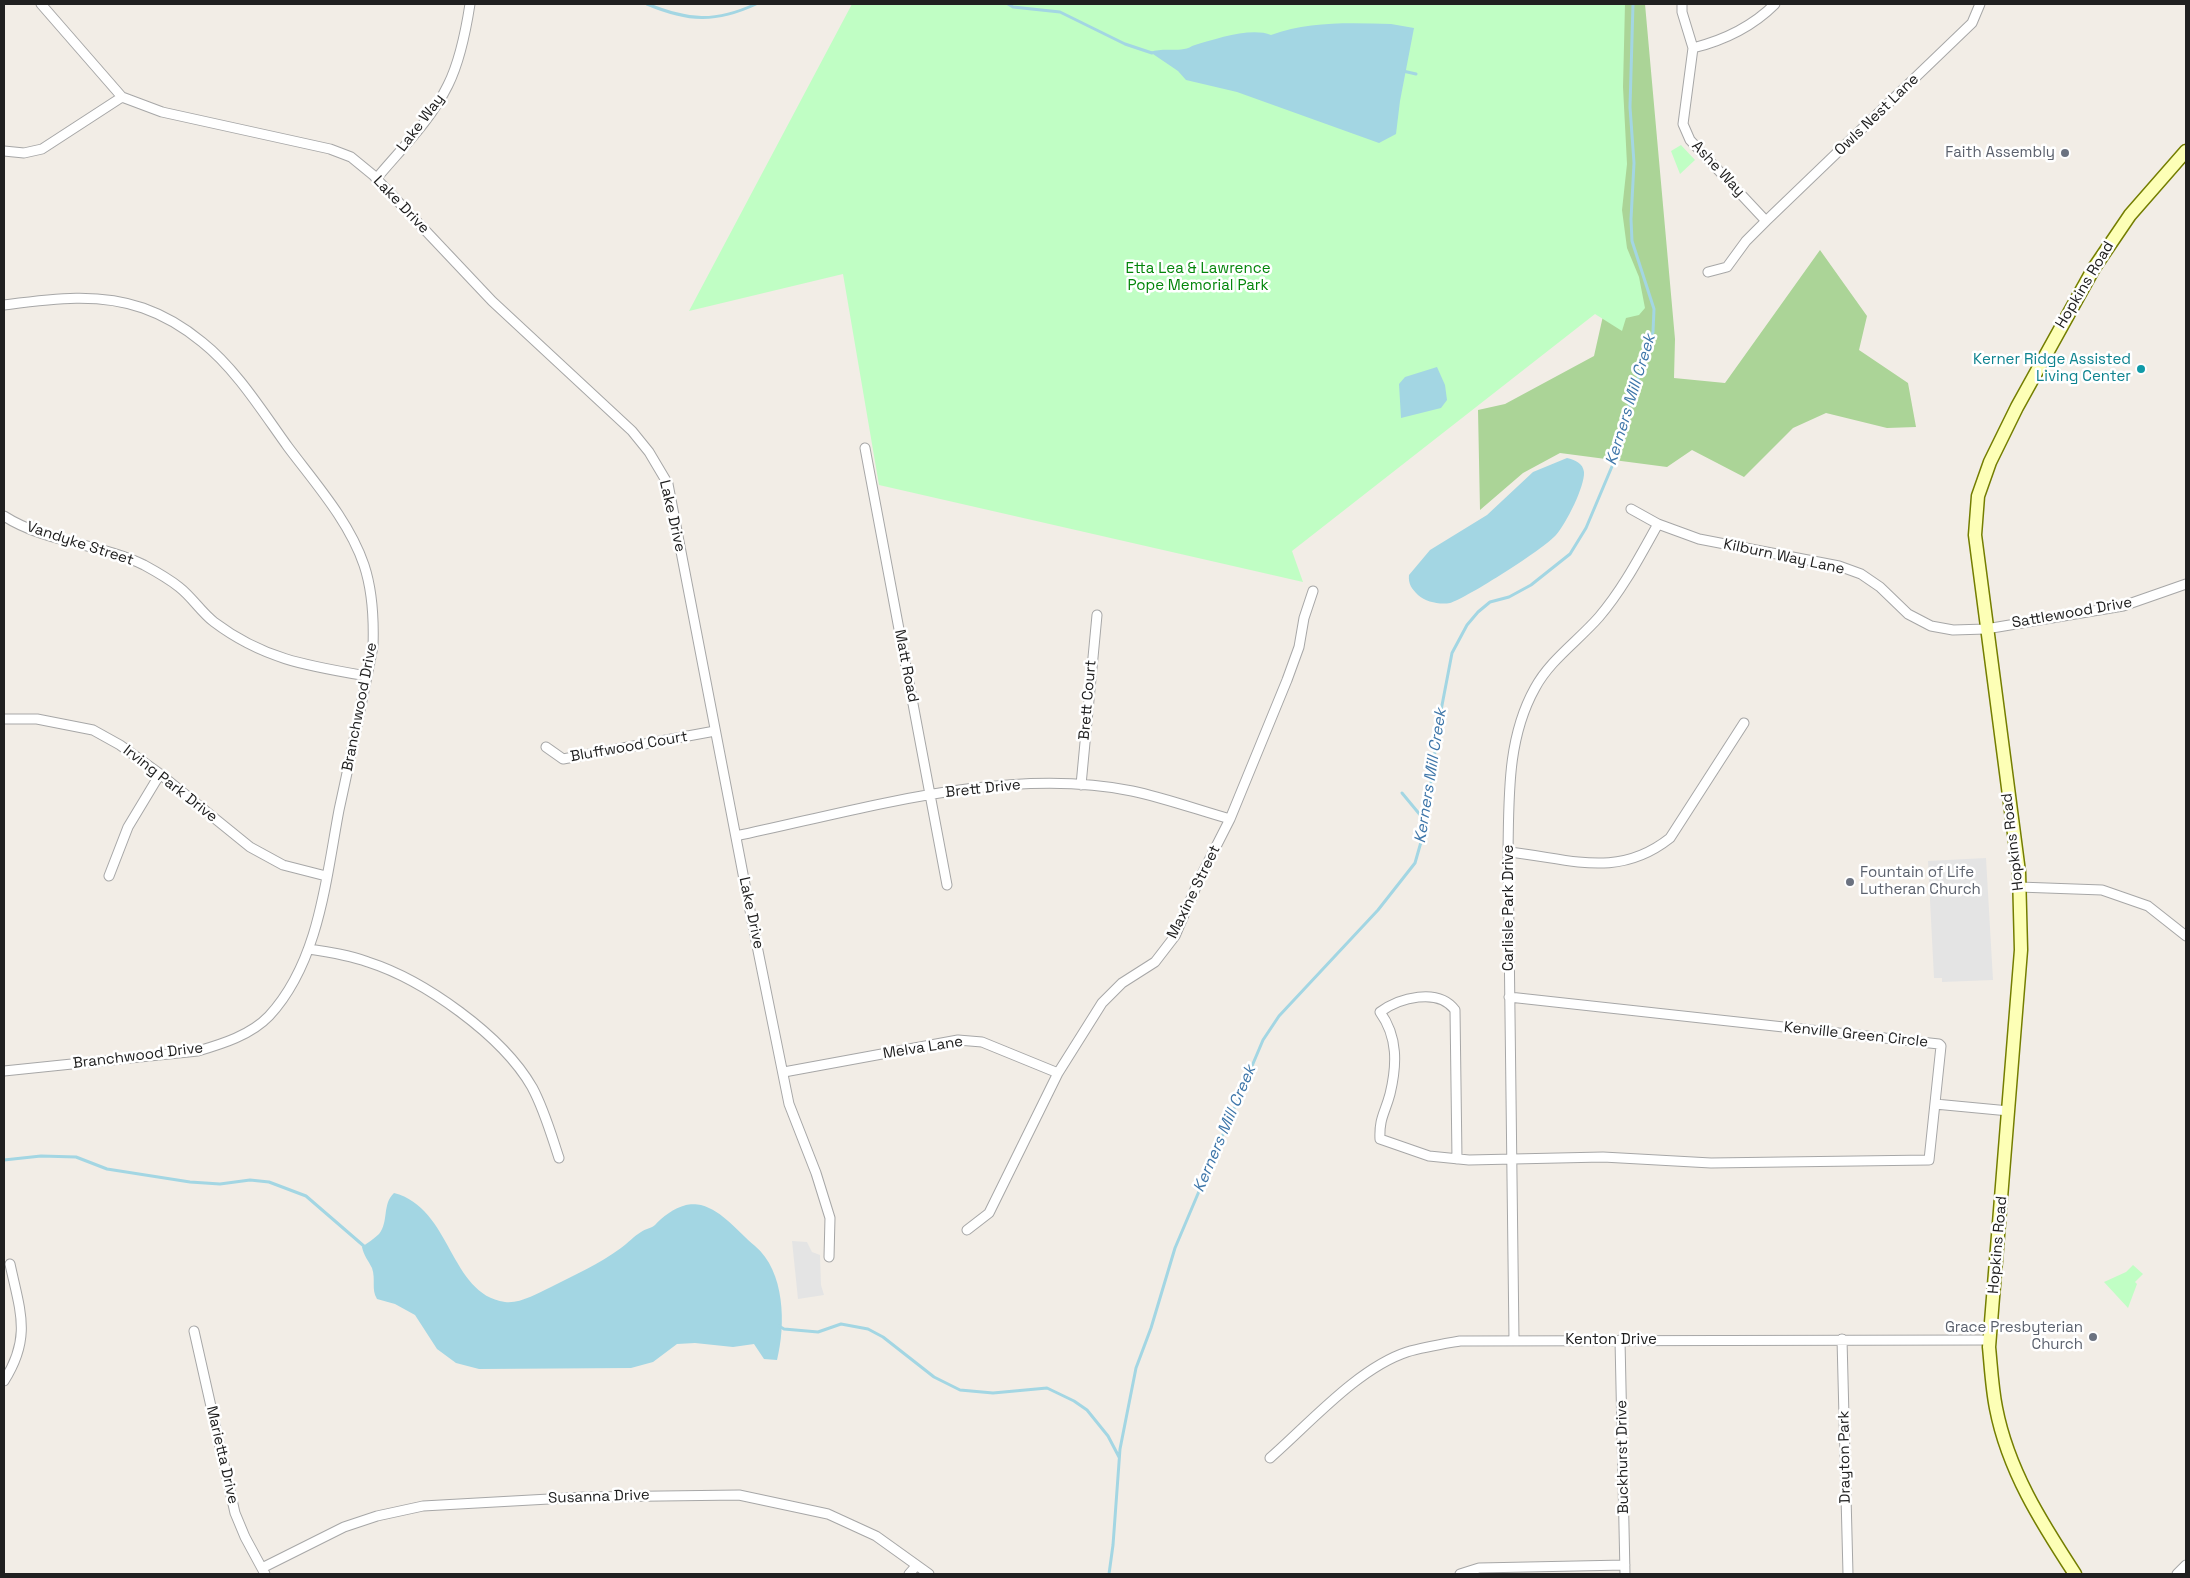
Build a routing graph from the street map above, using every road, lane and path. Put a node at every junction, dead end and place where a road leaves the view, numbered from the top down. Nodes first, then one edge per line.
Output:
1 (41, 4) edge
2 (470, 4) edge
3 (1682, 4) edge
4 (1775, 4) edge
5 (1980, 4) edge
6 (1693, 48) junction
7 (122, 97) junction
8 (4, 151) edge
9 (2186, 151) edge
10 (376, 179) junction
11 (1766, 221) junction
12 (1708, 272) dead end
13 (4, 305) edge
14 (865, 448) dead end
15 (1631, 509) dead end
16 (4, 516) edge
17 (1658, 524) junction
18 (2186, 584) edge
19 (1313, 591) dead end
20 (1097, 615) dead end
21 (1986, 628) junction
22 (366, 676) junction
23 (4, 720) edge
24 (1744, 723) dead end
25 (715, 731) junction
26 (546, 747) dead end
27 (160, 774) junction
28 (1081, 785) junction
29 (930, 795) junction
30 (1230, 819) junction
31 (736, 836) junction
32 (1508, 852) junction
33 (108, 876) dead end
34 (326, 876) junction
35 (947, 885) dead end
36 (2020, 887) junction
37 (2186, 936) edge
38 (309, 949) junction
39 (1509, 997) junction
40 (4, 1071) edge
41 (784, 1072) junction
42 (1058, 1073) junction
43 (1935, 1104) junction
44 (2009, 1111) junction
45 (559, 1158) dead end
46 (1511, 1158) junction
47 (1457, 1159) junction
48 (967, 1230) dead end
49 (829, 1257) dead end
50 (10, 1264) dead end
51 (194, 1331) dead end
52 (1514, 1339) junction
53 (1842, 1339) junction
54 (1620, 1340) junction
55 (1990, 1340) junction
56 (4, 1381) edge
57 (1270, 1458) dead end
58 (2186, 1565) edge
59 (916, 1566) junction
60 (1625, 1570) edge
61 (263, 1571) edge
62 (909, 1574) edge
63 (929, 1574) edge
64 (1460, 1574) edge
65 (1848, 1574) edge
66 (2075, 1574) edge
67 (2178, 1574) edge

1 - 7 street, Lake Drive
2 - 10 street, Lake Way
3 - 6 street, Ashe Way
4 - 6 street
5 - 11 street, Owls Nest Lane
6 - 11 street, Ashe Way
7 - 8 street
7 - 10 street, Lake Drive
9 - 21 main road, Hopkins Road
10 - 25 street, Lake Drive
11 - 12 street
13 - 22 street, Branchwood Drive
14 - 29 street, Matt Road
15 - 17 street, Kilburn Way Lane
16 - 22 street, Vandyke Street
17 - 21 street, Kilburn Way Lane
17 - 32 street, Carlisle Park Drive
18 - 21 street, Sattlewood Drive
19 - 30 street, Maxine Street
20 - 28 street, Brett Court
21 - 36 main road, Hopkins Road
22 - 34 street, Branchwood Drive
23 - 27 street, Irving Park Drive
24 - 32 street
25 - 26 street, Bluffwood Court
25 - 31 street, Lake Drive
27 - 33 street
27 - 34 street, Irving Park Drive
28 - 29 street, Brett Drive
28 - 30 street, Brett Drive
29 - 31 street, Brett Drive
29 - 35 street, Matt Road
30 - 42 street, Maxine Street
31 - 41 street, Lake Drive
32 - 39 street, Carlisle Park Drive
34 - 38 street, Branchwood Drive
36 - 37 street
36 - 44 main road, Hopkins Road
38 - 40 street, Branchwood Drive
38 - 45 street
39 - 43 street, Kenville Green Circle
39 - 46 street, Carlisle Park Drive
41 - 42 street, Melva Lane
41 - 49 street, Lake Drive
42 - 48 street, Maxine Street
43 - 44 street
43 - 46 street, Kenville Green Circle
44 - 55 main road, Hopkins Road
46 - 47 street
46 - 52 street, Carlisle Park Drive
47 - 47 street
50 - 56 street
51 - 61 street, Marietta Drive
52 - 54 street, Kenton Drive
52 - 57 street, Kenton Drive
53 - 54 street, Kenton Drive
53 - 55 street, Kenton Drive
53 - 65 street, Drayton Park
54 - 60 street, Buckhurst Drive
55 - 66 main road, Hopkins Road
58 - 67 street
59 - 61 street, Susanna Drive
59 - 62 street
59 - 63 street, Susanna Drive
60 - 64 street

